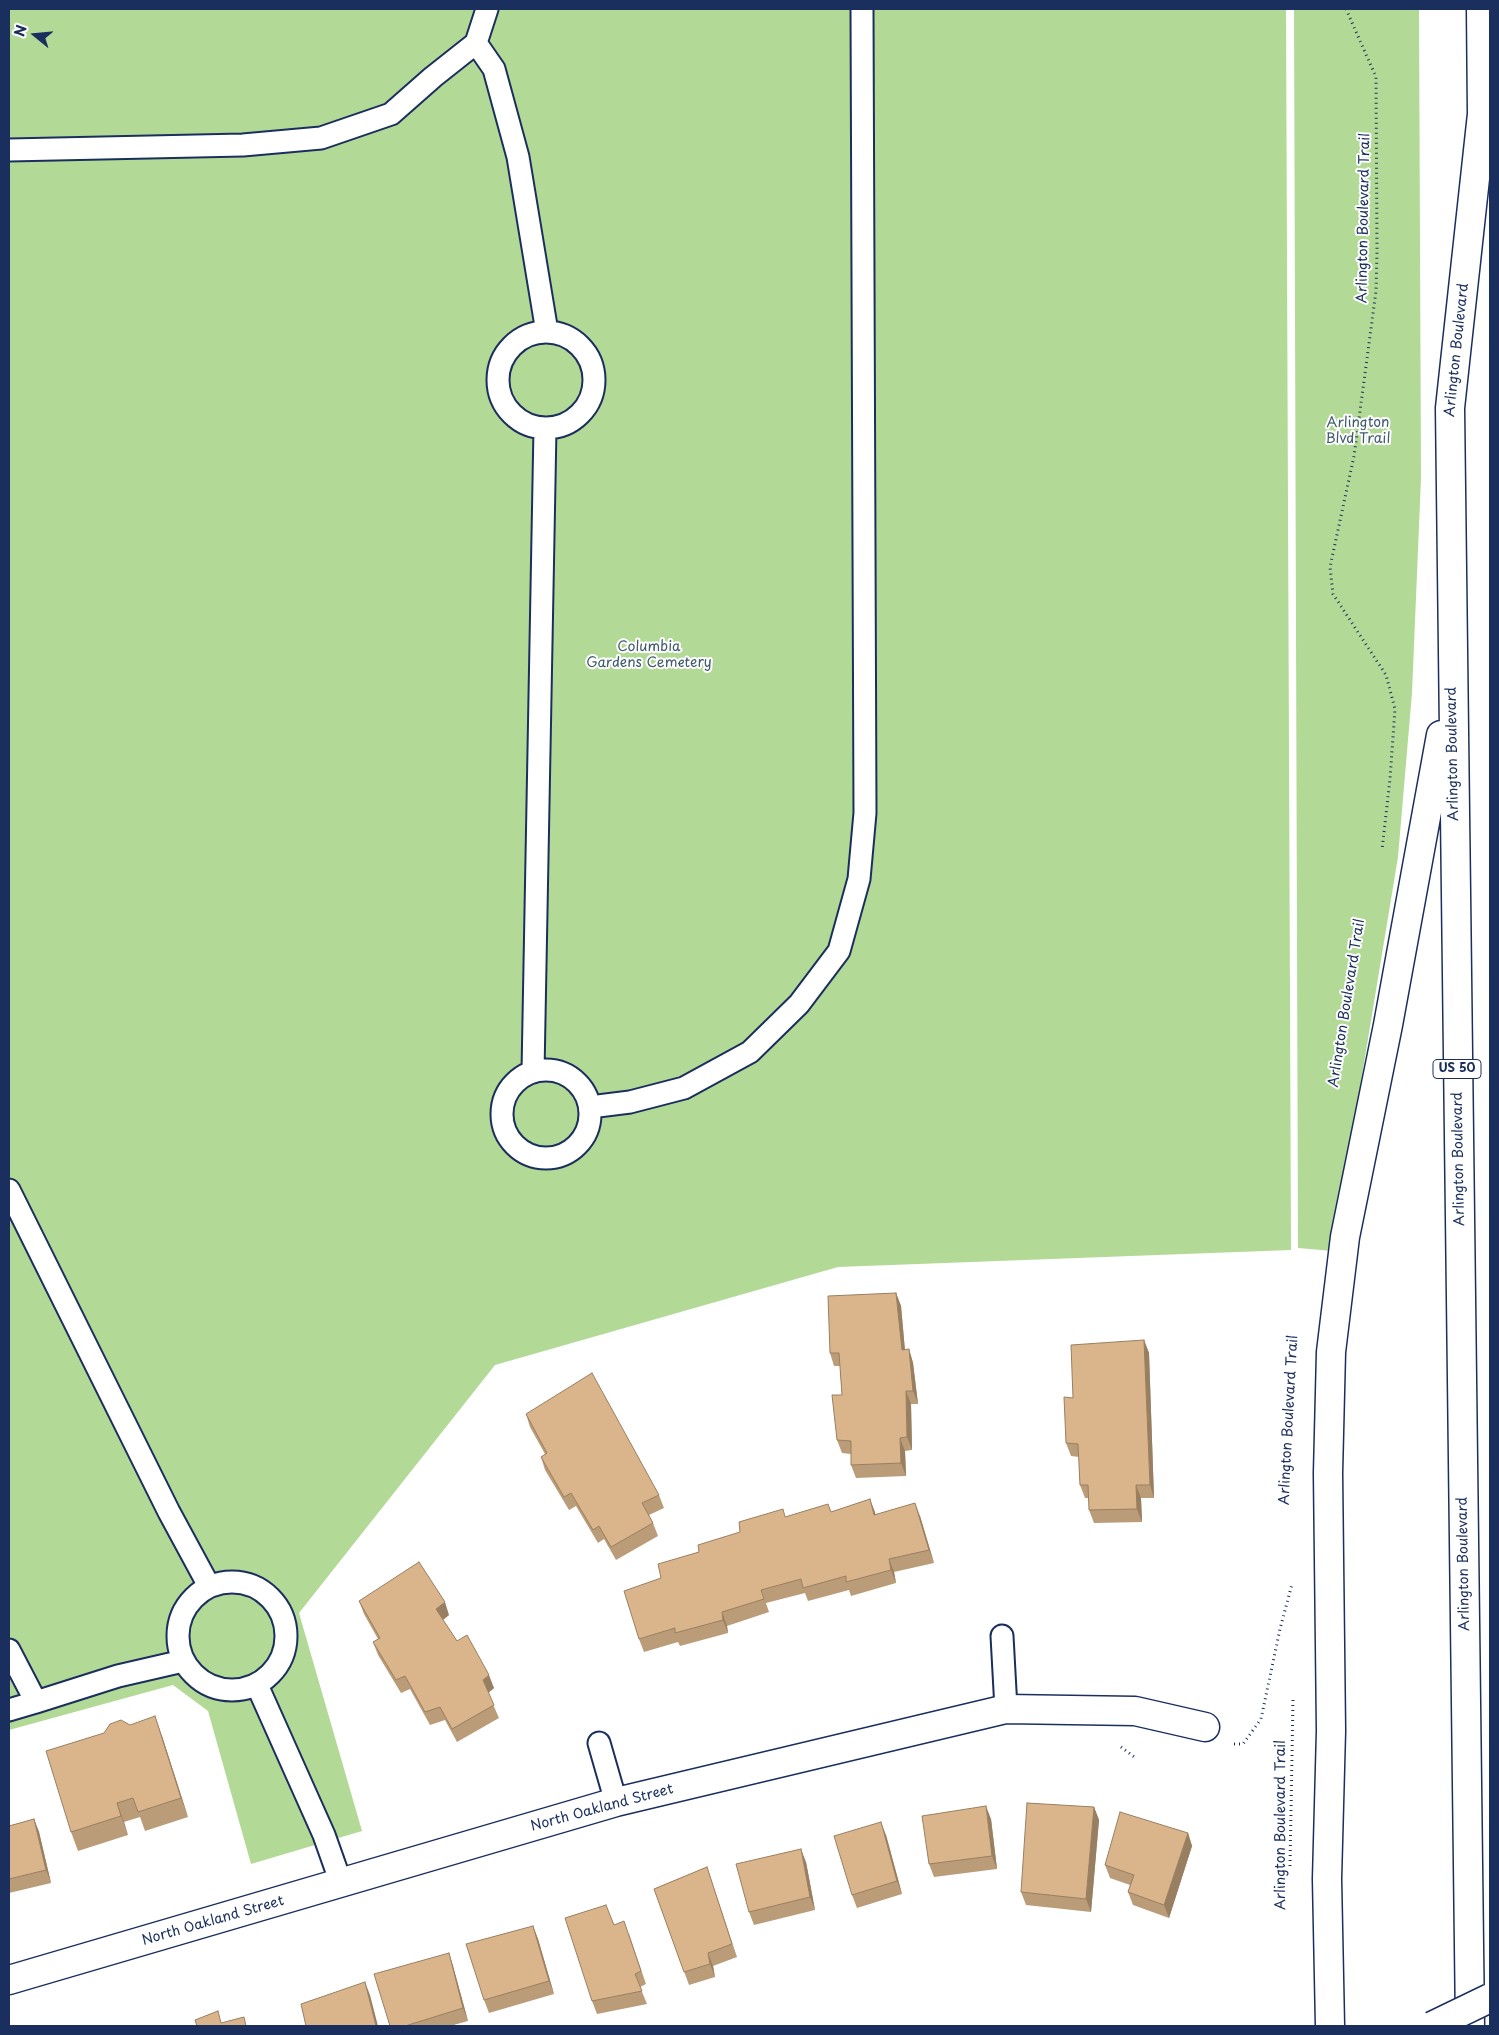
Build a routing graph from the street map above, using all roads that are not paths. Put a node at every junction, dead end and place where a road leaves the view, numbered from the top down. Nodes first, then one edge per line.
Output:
1 (487, 9) edge
2 (862, 9) edge
3 (1481, 9) edge
4 (476, 43) junction
5 (1482, 114) junction
6 (9, 150) edge
7 (1490, 174) edge
8 (547, 332) junction
9 (545, 428) junction
10 (1452, 674) junction
11 (534, 1072) junction
12 (590, 1108) junction
13 (9, 1190) edge
14 (209, 1586) junction
15 (1002, 1636) dead end
16 (9, 1650) edge
17 (183, 1661) junction
18 (257, 1684) junction
19 (36, 1702) junction
20 (1006, 1709) junction
21 (9, 1710) edge
22 (1205, 1727) road end
23 (598, 1744) dead end
24 (616, 1802) junction
25 (341, 1883) junction
26 (9, 1980) edge
27 (1490, 1998) edge
28 (1330, 2026) edge
29 (1432, 2026) edge
30 (1470, 2026) edge

1 - 4 lane
2 - 12 lane
3 - 5 main road, Arlington Boulevard / US 50
4 - 6 lane
4 - 8 lane
5 - 7 main road, Arlington Boulevard / US 50
5 - 10 main road, Arlington Boulevard / US 50
8 - 9 lane
8 - 9 lane
9 - 11 lane
10 - 28 main road
10 - 30 main road, Arlington Boulevard / US 50
11 - 12 lane
11 - 12 lane
13 - 14 lane
14 - 17 lane
14 - 18 lane
15 - 20 lane
16 - 19 lane
17 - 18 lane
17 - 19 lane
18 - 25 lane
19 - 21 lane
20 - 22 main road, North Oakland Street
20 - 24 main road, North Oakland Street
23 - 24 lane
24 - 25 main road, North Oakland Street
25 - 26 main road, North Oakland Street
27 - 29 main road, bridge

